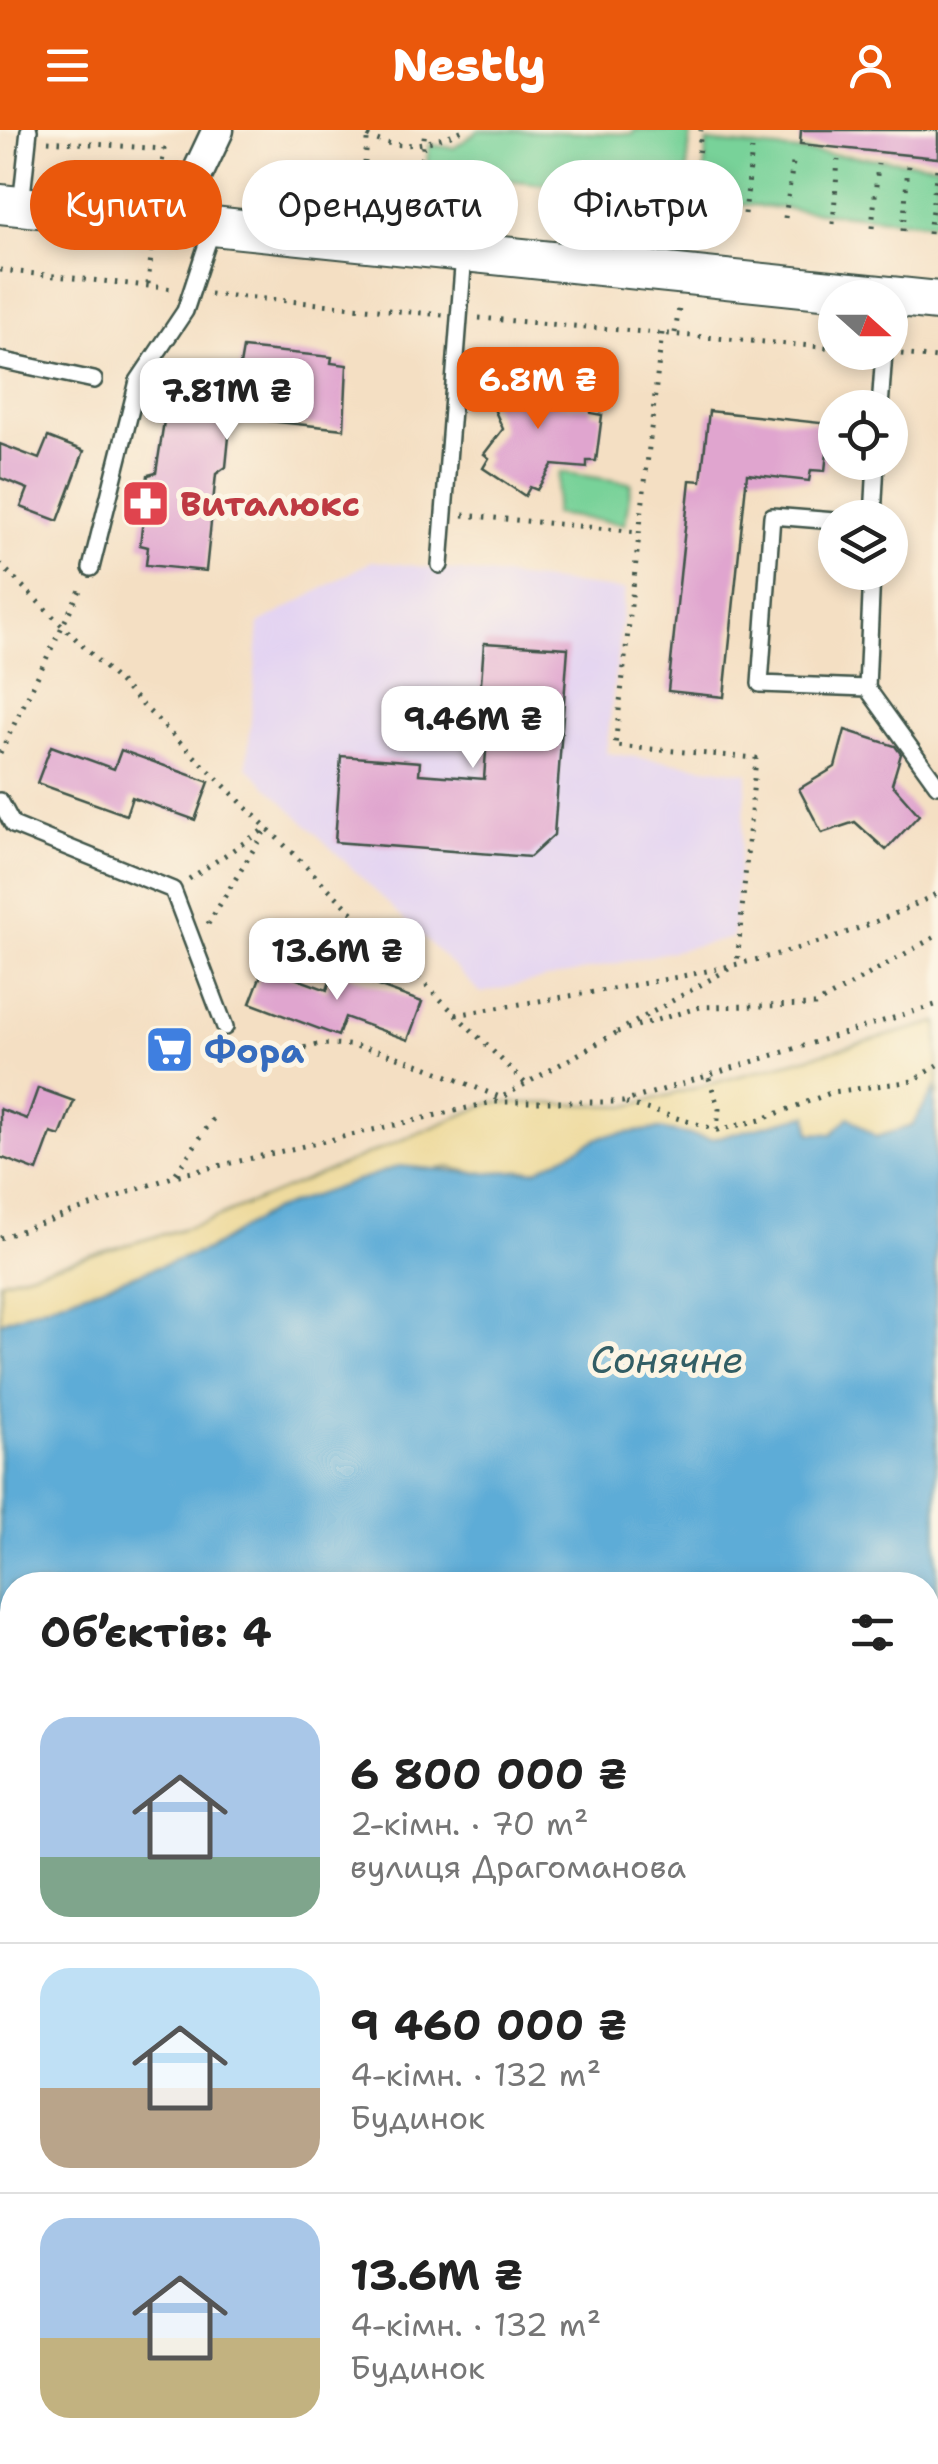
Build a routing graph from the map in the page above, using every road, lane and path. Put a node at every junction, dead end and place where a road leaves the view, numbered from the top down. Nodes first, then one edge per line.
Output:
1 (218, 130) edge
2 (360, 130) edge
3 (424, 130) edge
4 (463, 130) edge
5 (701, 130) edge
6 (367, 133) edge
7 (28, 135) edge
8 (423, 144) junction
9 (752, 149) dead end
10 (794, 156) dead end
11 (164, 160) edge
12 (200, 160) edge
13 (365, 160) edge
14 (421, 160) edge
15 (698, 160) edge
16 (838, 160) dead end
17 (878, 164) dead end
18 (908, 165) dead end
19 (937, 168) edge
20 (10, 205) edge
21 (744, 214) dead end
22 (785, 218) dead end
23 (833, 224) dead end
24 (222, 227) edge
25 (872, 228) dead end
26 (903, 231) dead end
27 (929, 234) dead end
28 (157, 250) edge
29 (207, 250) edge
30 (464, 254) junction
31 (0, 270) edge
32 (148, 284) junction
33 (194, 292) junction
34 (818, 297) edge
35 (938, 301) edge
36 (908, 304) edge
37 (457, 316) junction
38 (662, 333) junction
39 (818, 347) edge
40 (908, 355) edge
41 (938, 358) edge
42 (0, 360) edge
43 (94, 380) dead end
44 (445, 514) junction
45 (818, 520) edge
46 (640, 532) junction
47 (0, 564) edge
48 (440, 565) dead end
49 (91, 568) joint
50 (871, 590) edge
51 (64, 624) junction
52 (867, 688) junction
53 (0, 752) edge
54 (937, 785) edge
55 (0, 800) edge
56 (266, 829) junction
57 (173, 890) junction
58 (938, 893) edge
59 (938, 934) edge
60 (195, 945) junction
61 (737, 964) junction
62 (938, 1004) edge
63 (456, 1014) junction
64 (225, 1028) dead end
65 (617, 1032) junction
66 (295, 1052) dead end
67 (938, 1065) edge
68 (709, 1078) junction
69 (526, 1084) junction
70 (501, 1098) junction
71 (492, 1102) junction
72 (623, 1102) junction
73 (215, 1116) dead end
74 (717, 1130) junction
75 (174, 1176) junction
76 (0, 1238) edge

1 - 12 street
2 - 6 path
3 - 8 path
4 - 8 path
5 - 15 path
6 - 8 path
6 - 13 path
7 - 11 path
7 - 20 lane
8 - 14 path
9 - 21 path
10 - 22 path
16 - 23 path
17 - 25 path
18 - 26 path
19 - 27 path
24 - 30 street
28 - 32 path
29 - 33 lane
30 - 34 street
30 - 37 lane
31 - 32 path
32 - 33 path
33 - 37 path
33 - 49 lane
35 - 36 street
37 - 38 path
37 - 44 lane
38 - 39 path
38 - 46 path
40 - 41 path
42 - 43 lane
44 - 46 path
44 - 48 lane
45 - 52 lane
46 - 61 path
47 - 51 path
49 - 51 path
50 - 52 lane
51 - 53 path
51 - 56 path
52 - 54 lane
55 - 57 lane
56 - 57 path
56 - 60 path
56 - 63 path
57 - 60 lane
58 - 61 path
59 - 65 path
60 - 64 lane
61 - 63 path
61 - 65 path
62 - 68 path
63 - 69 path
65 - 69 path
66 - 70 path
67 - 74 path
68 - 72 path
68 - 74 path
69 - 70 path
70 - 71 path
71 - 72 path
71 - 75 path
72 - 74 path
73 - 75 path
75 - 76 path

